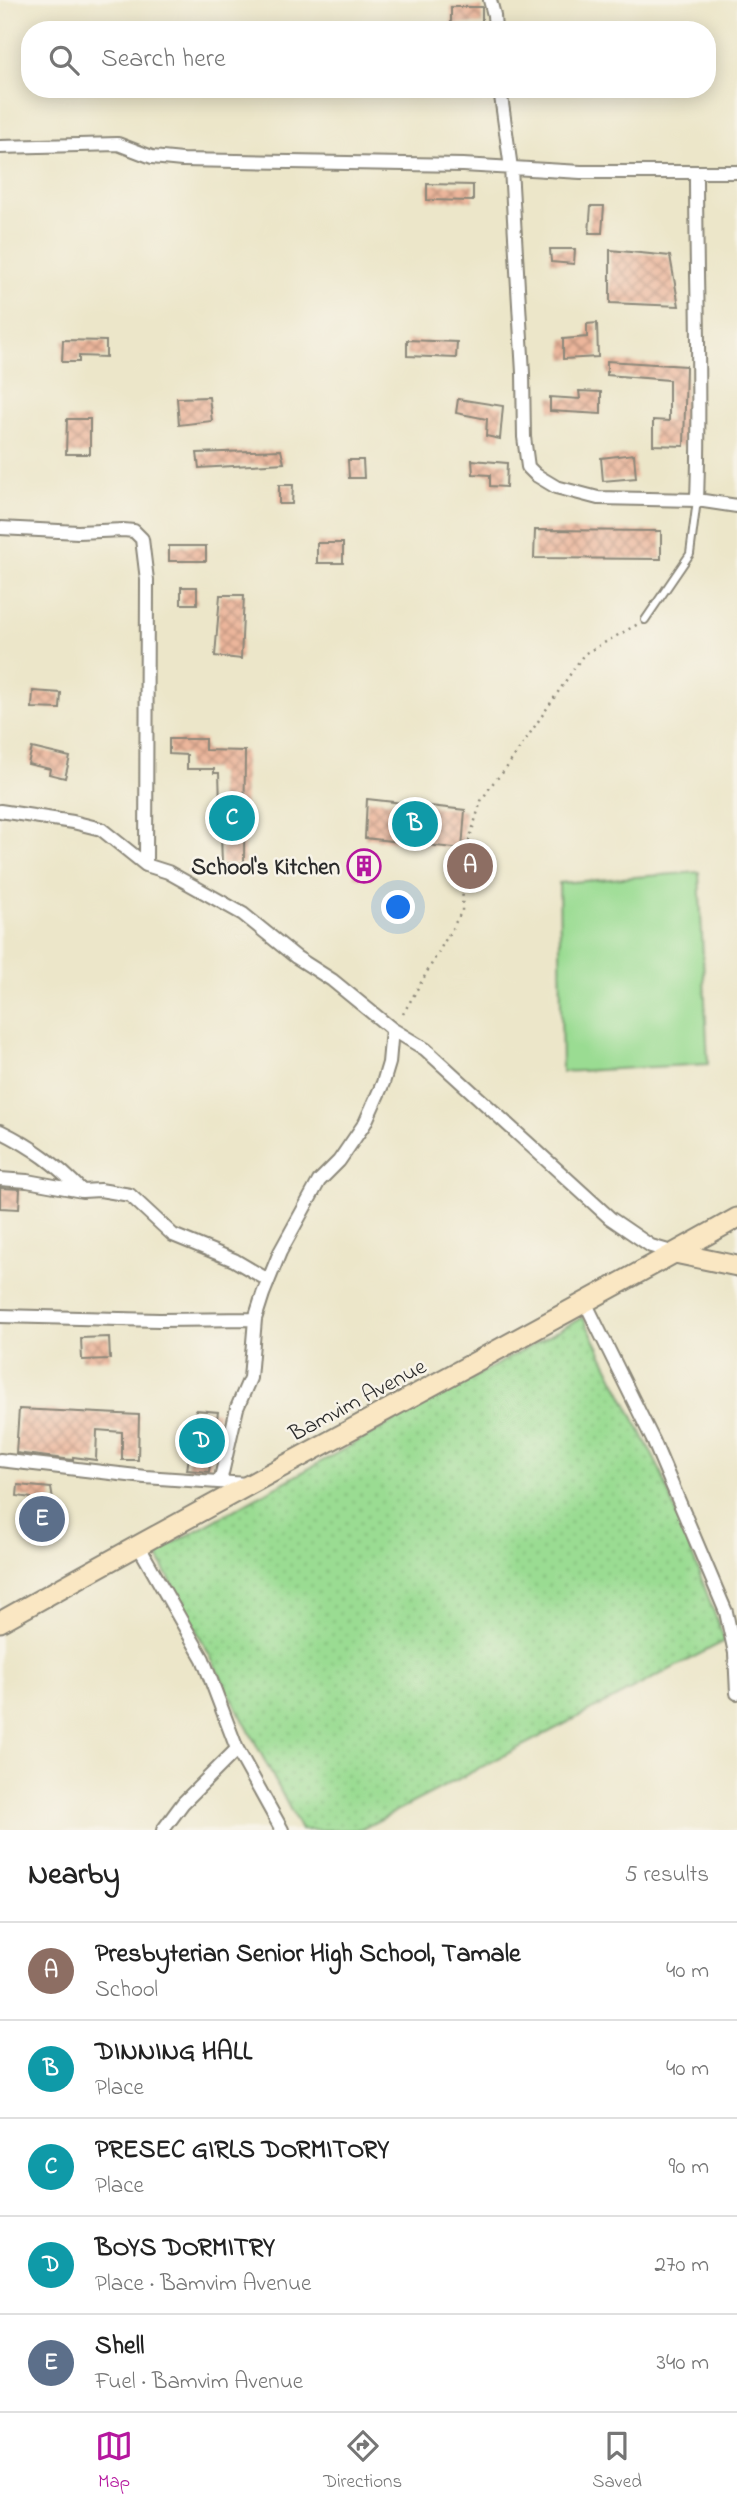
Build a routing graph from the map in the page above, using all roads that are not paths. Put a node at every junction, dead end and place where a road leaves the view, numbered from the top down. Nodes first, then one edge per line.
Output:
1 (490, 0) edge
2 (495, 21) edge
3 (501, 98) edge
4 (0, 147) edge
5 (511, 168) junction
6 (696, 172) junction
7 (737, 172) edge
8 (697, 500) junction
9 (737, 506) edge
10 (0, 528) edge
11 (645, 620) road end
12 (0, 811) edge
13 (146, 864) junction
14 (392, 1029) junction
15 (0, 1131) edge
16 (0, 1180) edge
17 (82, 1191) junction
18 (737, 1218) edge
19 (675, 1253) junction
20 (737, 1266) edge
21 (268, 1280) junction
22 (585, 1302) junction
23 (0, 1315) edge
24 (255, 1319) junction
25 (0, 1460) edge
26 (220, 1482) junction
27 (251, 1484) junction
28 (138, 1545) junction
29 (0, 1622) edge
30 (737, 1693) edge
31 (237, 1749) junction
32 (163, 1830) edge
33 (282, 1830) edge

1 - 2 street
3 - 5 street
4 - 5 street
5 - 6 street
5 - 8 street
6 - 7 street
6 - 8 street
8 - 9 street
8 - 11 lane
10 - 13 street
12 - 13 street
13 - 14 street
14 - 19 street
14 - 21 street
15 - 17 street
16 - 17 street
17 - 21 street
18 - 19 street, Bamvim Avenue
19 - 20 street
19 - 22 street, Bamvim Avenue
21 - 24 street
22 - 27 street, Bamvim Avenue
22 - 30 street
23 - 24 street
24 - 26 street
25 - 26 street
26 - 27 street
27 - 28 street, Bamvim Avenue
28 - 29 street, Bamvim Avenue
28 - 31 street
31 - 32 street
31 - 33 street

